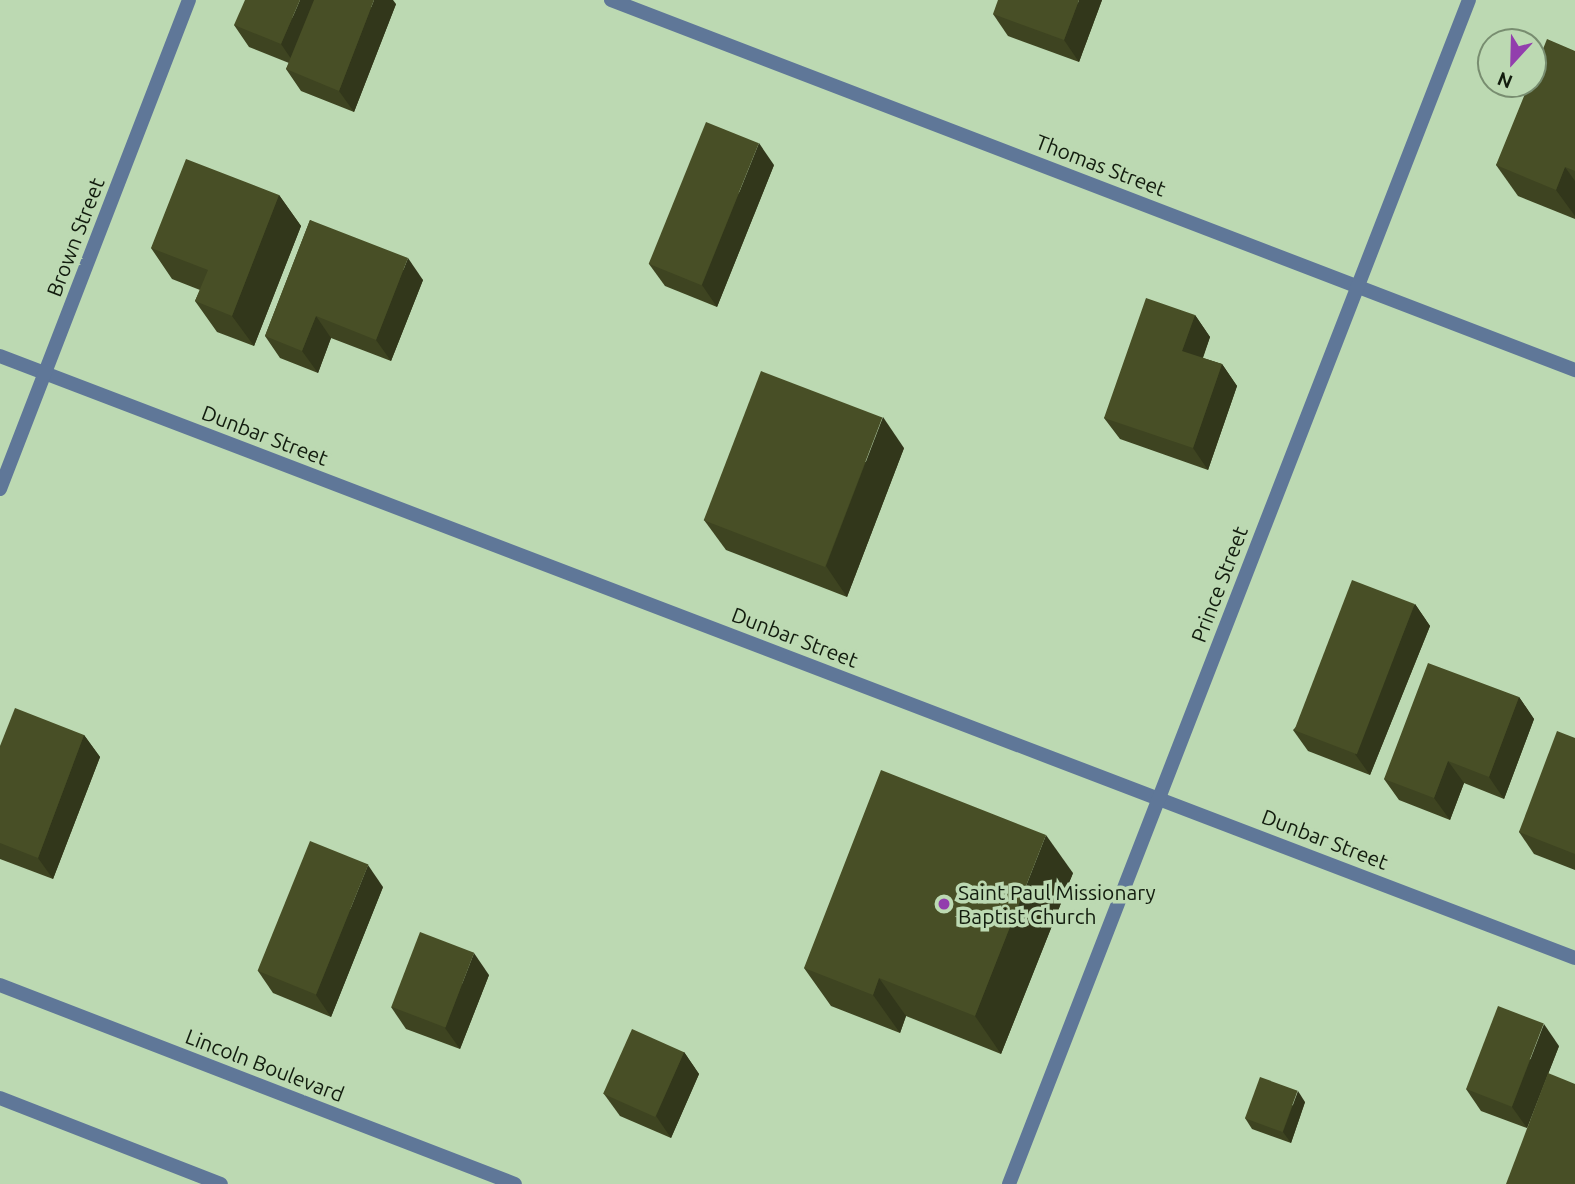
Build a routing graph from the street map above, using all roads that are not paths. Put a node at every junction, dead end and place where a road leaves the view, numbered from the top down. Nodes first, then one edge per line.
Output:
1 (189, 0) edge
2 (611, 0) edge
3 (1469, 0) edge
4 (1357, 286) junction
5 (0, 356) edge
6 (1575, 370) edge
7 (45, 373) junction
8 (0, 489) edge
9 (1159, 798) junction
10 (1575, 958) edge
11 (0, 985) edge
12 (0, 1098) edge
13 (221, 1184) edge
14 (515, 1184) edge
15 (1009, 1184) edge

1 - 7 street, Brown Street
2 - 4 street, Thomas Street
3 - 4 street, Prince Street
4 - 6 street, Thomas Street
4 - 9 street, Prince Street
5 - 7 street, Dunbar Street
7 - 8 street, Brown Street
7 - 9 street, Dunbar Street
9 - 10 street, Dunbar Street
9 - 15 street, Prince Street
11 - 14 street, Lincoln Boulevard
12 - 13 street

